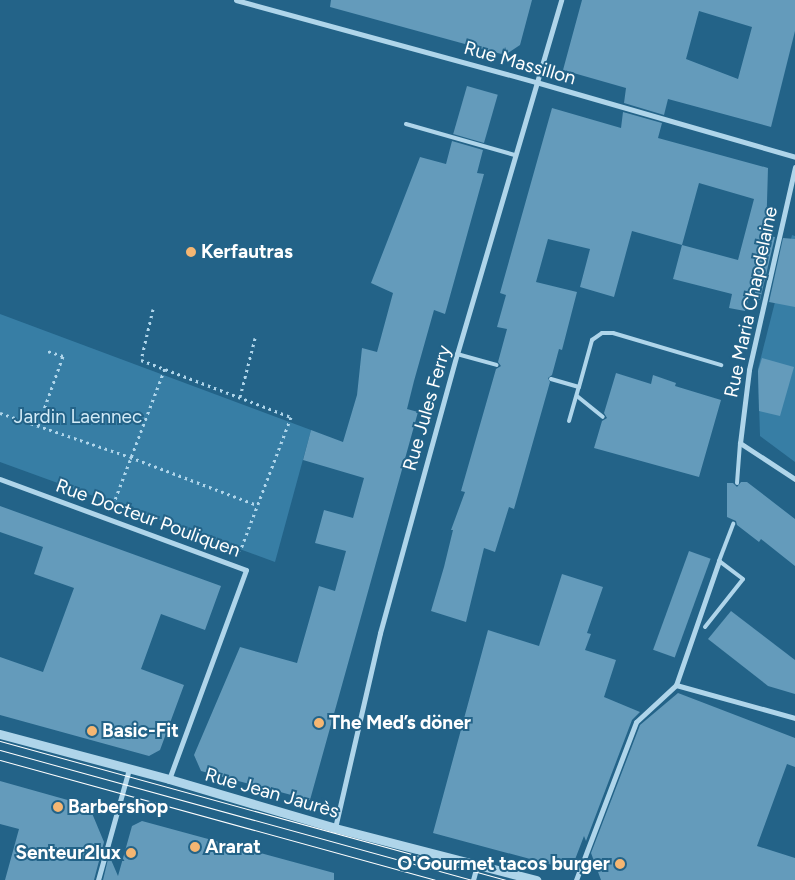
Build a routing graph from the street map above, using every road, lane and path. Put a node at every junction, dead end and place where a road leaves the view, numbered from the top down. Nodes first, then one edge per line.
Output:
1 (236, 0) edge
2 (561, 0) edge
3 (536, 82) junction
4 (406, 124) dead end
5 (516, 155) junction
6 (795, 156) edge
7 (795, 167) edge
8 (153, 309) dead end
9 (255, 338) dead end
10 (48, 351) dead end
11 (457, 354) junction
12 (497, 365) dead end
13 (721, 366) dead end
14 (165, 368) junction
15 (551, 379) dead end
16 (579, 387) junction
17 (577, 396) junction
18 (240, 397) junction
19 (0, 413) edge
20 (603, 417) dead end
21 (569, 421) dead end
22 (38, 426) junction
23 (740, 444) junction
24 (130, 457) junction
25 (0, 479) edge
26 (795, 479) edge
27 (737, 482) dead end
28 (257, 505) junction
29 (108, 519) junction
30 (733, 524) dead end
31 (719, 561) junction
32 (235, 566) junction
33 (706, 627) dead end
34 (676, 685) junction
35 (795, 718) edge
36 (0, 734) edge
37 (129, 769) junction
38 (169, 779) junction
39 (336, 828) junction
40 (477, 865) junction
41 (98, 880) edge
42 (473, 880) edge
43 (536, 880) edge
44 (576, 880) edge

1 - 3 street, Rue Massillon
2 - 3 street, Rue Jules Ferry
3 - 5 street, Rue Jules Ferry
3 - 6 street, Rue Massillon
4 - 5 lane
5 - 11 street, Rue Jules Ferry
7 - 23 street, Rue Maria Chapdelaine
8 - 14 path
9 - 18 path
10 - 22 path
11 - 12 lane
11 - 39 street, Rue Jules Ferry
13 - 16 lane
14 - 18 path
14 - 24 path
15 - 16 lane
16 - 17 lane
17 - 20 lane
17 - 21 lane
18 - 28 path
19 - 22 path
22 - 24 path
23 - 26 street
23 - 27 lane, Rue Maria Chapdelaine
24 - 28 path
24 - 29 path
25 - 29 street, Rue Docteur Pouliquen
28 - 32 path
29 - 32 street, Rue Docteur Pouliquen
30 - 31 lane
31 - 33 lane
31 - 34 street
32 - 38 street, Rue Docteur Pouliquen
34 - 35 street
34 - 44 street
36 - 37 street, Rue Jean Jaurès
37 - 38 street, Rue Jean Jaurès
37 - 41 street
38 - 39 street, Rue Jean Jaurès
39 - 40 street, Rue Jean Jaurès
40 - 42 street
40 - 43 street, Rue Jean Jaurès

